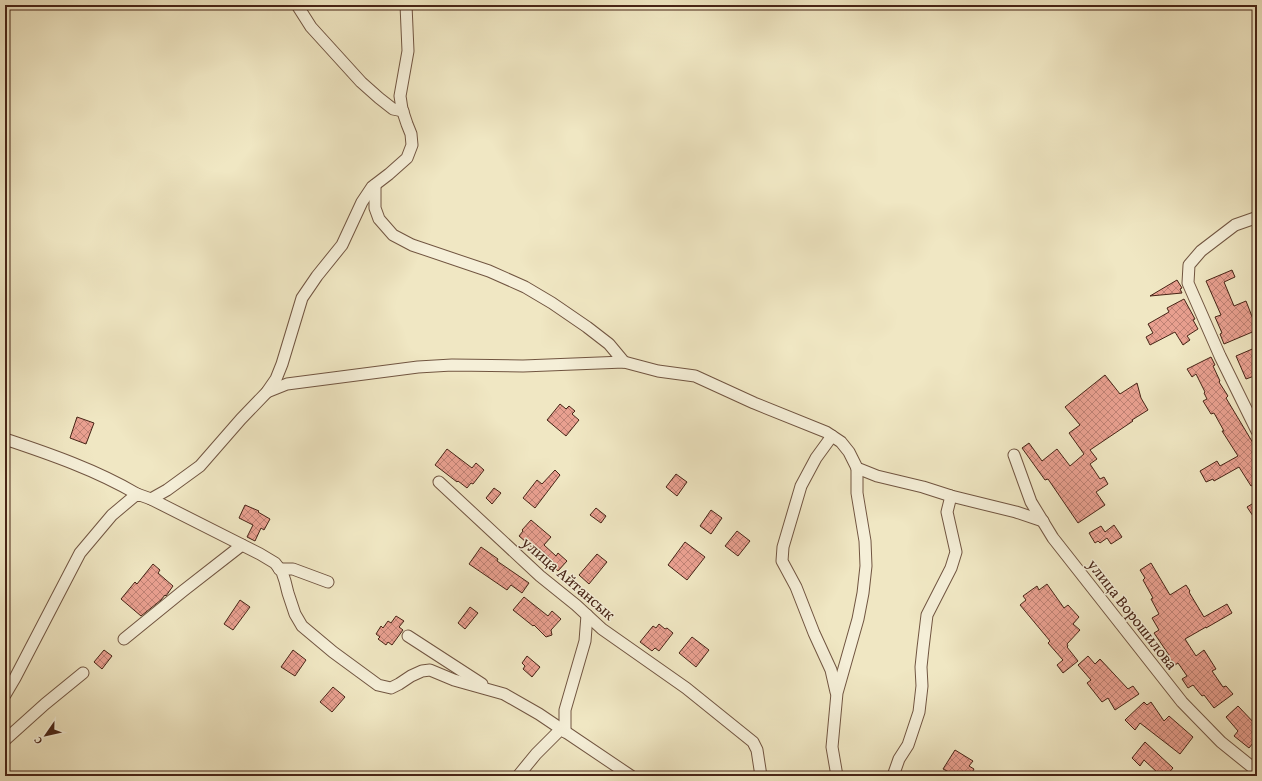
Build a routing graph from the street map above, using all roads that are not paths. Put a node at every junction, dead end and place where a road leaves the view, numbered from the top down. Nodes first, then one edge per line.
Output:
1 (297, 5) edge
2 (406, 5) edge
3 (403, 111) junction
4 (375, 185) junction
5 (1257, 219) edge
6 (624, 362) junction
7 (267, 392) junction
8 (1257, 432) edge
9 (832, 436) junction
10 (5, 438) edge
11 (1014, 455) dead end
12 (857, 468) junction
13 (439, 482) dead end
14 (137, 494) junction
15 (950, 496) junction
16 (152, 499) junction
17 (1043, 521) junction
18 (242, 545) junction
19 (279, 569) junction
20 (328, 582) dead end
21 (587, 615) junction
22 (408, 636) dead end
23 (124, 638) dead end
24 (83, 673) dead end
25 (493, 691) junction
26 (836, 693) junction
27 (5, 694) edge
28 (563, 730) junction
29 (5, 740) edge
30 (1257, 771) edge
31 (518, 776) edge
32 (631, 776) edge
33 (761, 776) edge
34 (837, 776) edge
35 (893, 776) edge

1 - 3 street
2 - 3 street
3 - 4 street
4 - 6 street
4 - 7 street
5 - 8 street
6 - 7 street
6 - 9 street
7 - 16 street
9 - 12 street
9 - 26 street
10 - 14 street
11 - 17 street, улица Ворошилова
12 - 15 street
12 - 26 street
13 - 21 street, улица Айтансык
14 - 16 street
14 - 27 street
15 - 17 street
15 - 35 street
16 - 18 street
17 - 30 street, улица Ворошилова
18 - 19 street
18 - 23 street
19 - 20 street
19 - 25 street
21 - 28 street
21 - 33 street, улица Айтансык
22 - 25 street
24 - 29 street
25 - 28 street
26 - 34 street
28 - 31 street
28 - 32 street

